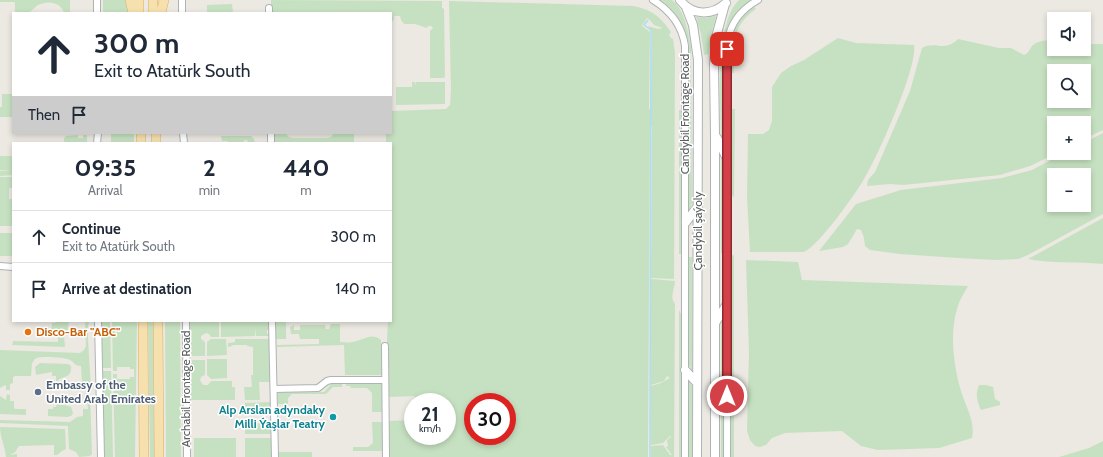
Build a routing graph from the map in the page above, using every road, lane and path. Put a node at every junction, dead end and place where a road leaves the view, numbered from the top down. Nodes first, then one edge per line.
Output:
1 (97, 0) edge
2 (130, 0) edge
3 (139, 0) edge
4 (153, 0) edge
5 (164, 0) edge
6 (182, 0) edge
7 (653, 0) edge
8 (680, 0) edge
9 (758, 0) edge
10 (728, 1) edge
11 (686, 6) junction
12 (97, 12) edge
13 (133, 12) edge
14 (139, 12) edge
15 (153, 12) edge
16 (161, 12) edge
17 (182, 12) edge
18 (715, 135) junction
19 (727, 159) junction
20 (698, 206) junction
21 (686, 222) junction
22 (0, 266) edge
23 (12, 267) edge
24 (728, 304) junction
25 (98, 322) edge
26 (143, 322) edge
27 (158, 322) edge
28 (186, 322) edge
29 (272, 322) edge
30 (715, 323) junction
31 (385, 346) dead end
32 (685, 370) junction
33 (385, 380) junction
34 (697, 383) junction
35 (274, 389) junction
36 (101, 457) edge
37 (144, 457) edge
38 (160, 457) edge
39 (187, 457) edge
40 (275, 457) edge
41 (386, 457) edge
42 (685, 457) edge
43 (697, 457) edge
44 (715, 457) edge
45 (727, 457) edge

1 - 12 street
2 - 13 main road
3 - 14 main road
4 - 15 main road
5 - 16 main road
6 - 17 street
7 - 21 street, Candybil Frontage Road
8 - 11 main road
9 - 19 street
10 - 11 main road
10 - 18 main road, Çandybil şaýoly
11 - 20 main road, Çandybil şaýoly
18 - 19 main road
18 - 30 main road, Çandybil şaýoly
19 - 24 street
20 - 21 main road
20 - 34 main road, Çandybil şaýoly
21 - 32 street, Candybil Frontage Road
22 - 23 street
24 - 30 main road
24 - 45 street
25 - 36 street
26 - 37 main road
27 - 38 main road
28 - 39 street, Archabil Frontage Road
29 - 35 street
30 - 44 main road, Çandybil şaýoly
31 - 33 street
32 - 34 main road
32 - 42 street, Candybil Frontage Road
33 - 35 street
33 - 41 street
34 - 43 main road, Çandybil şaýoly
35 - 40 street

